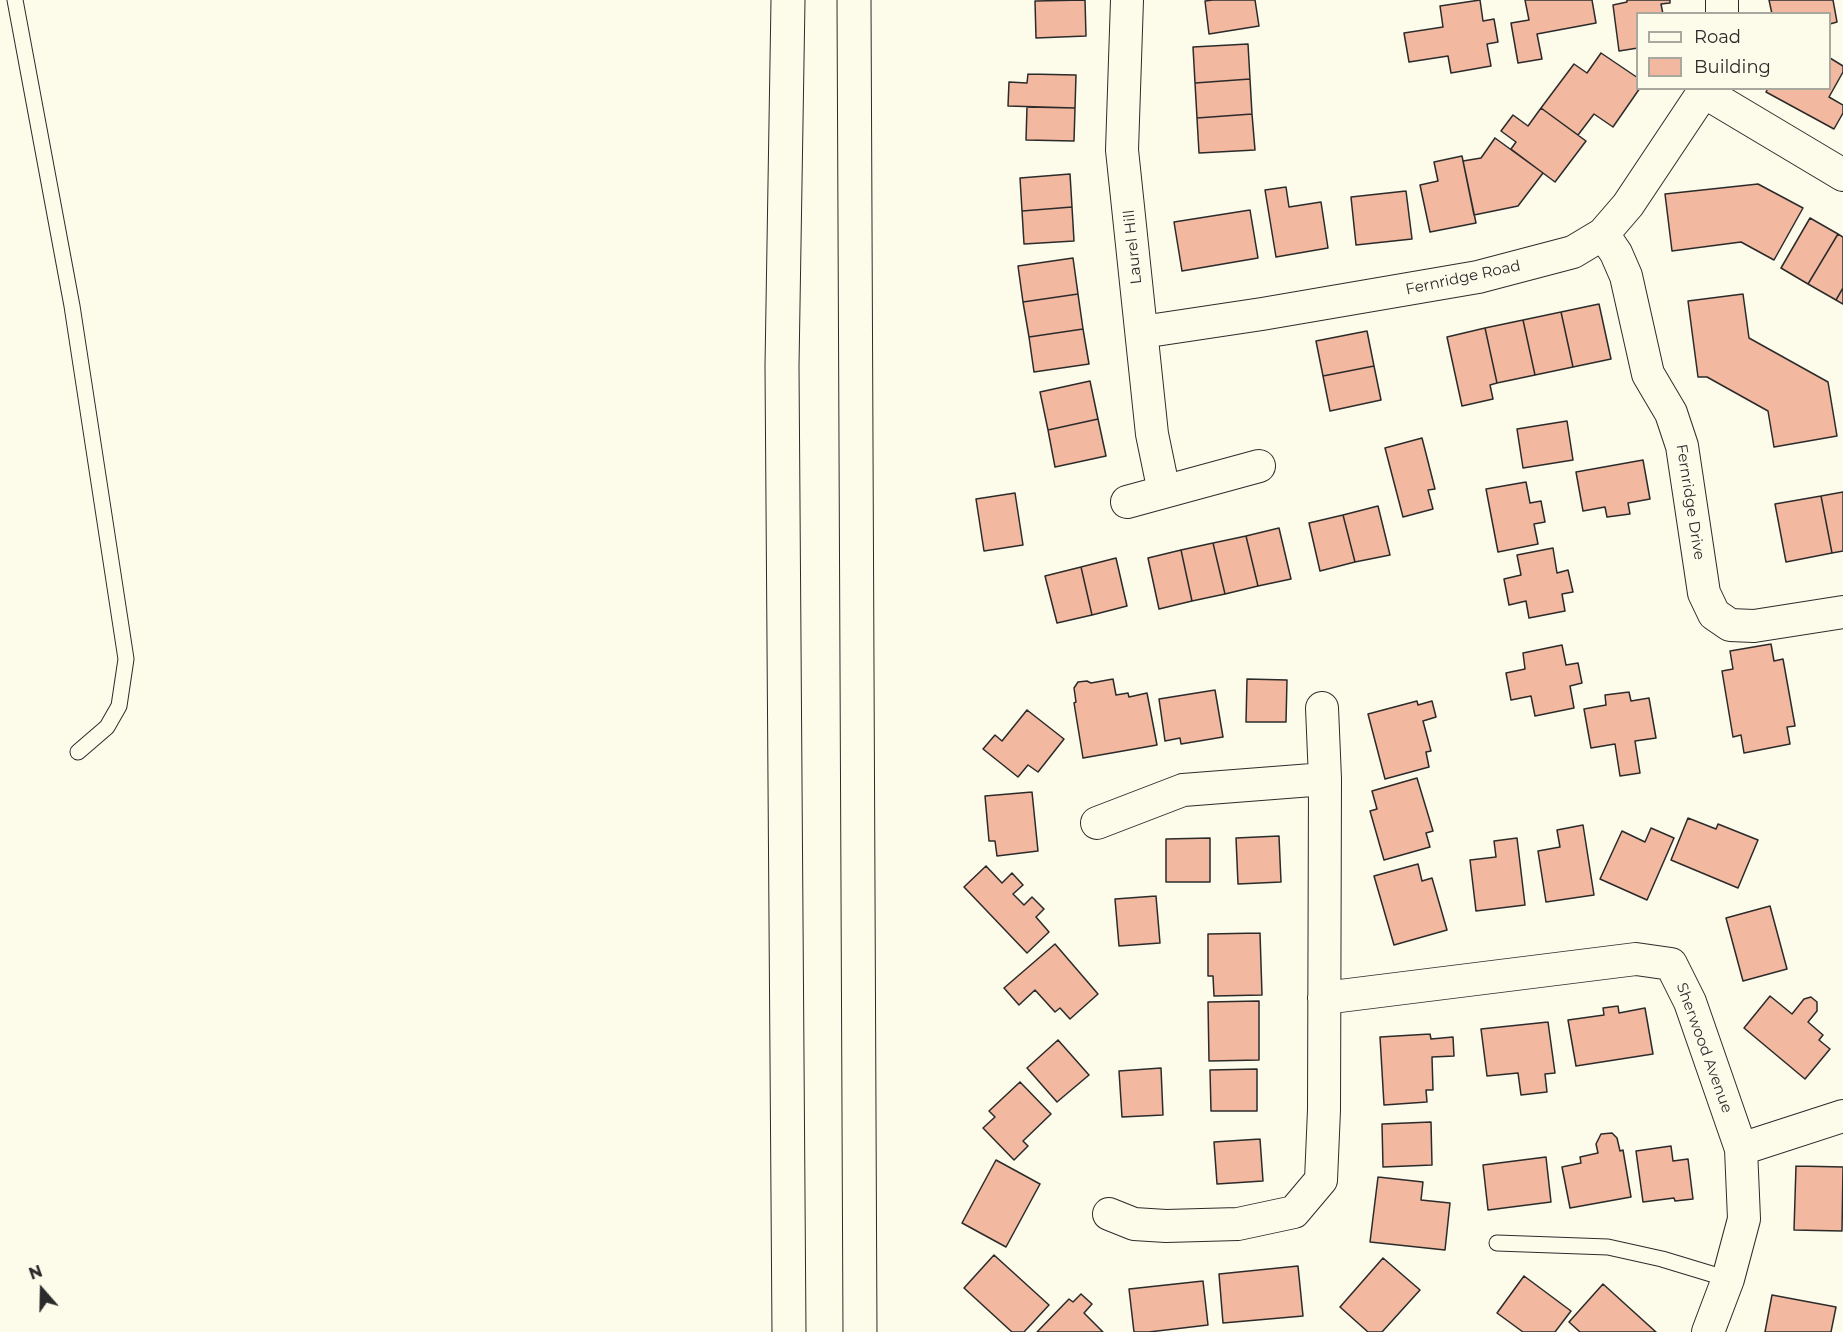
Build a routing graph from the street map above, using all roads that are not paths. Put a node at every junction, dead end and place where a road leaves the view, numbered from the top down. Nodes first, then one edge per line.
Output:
1 (15, 0) edge
2 (788, 0) edge
3 (854, 0) edge
4 (1127, 0) edge
5 (1705, 90) edge
6 (1843, 175) edge
7 (1603, 234) junction
8 (1142, 332) junction
9 (1259, 465) dead end
10 (1164, 492) junction
11 (1127, 502) dead end
12 (1843, 612) edge
13 (1322, 708) dead end
14 (78, 752) dead end
15 (1325, 779) junction
16 (1097, 823) dead end
17 (1324, 998) junction
18 (1843, 1116) edge
19 (1741, 1149) junction
20 (1109, 1214) dead end
21 (1497, 1242) dead end
22 (1728, 1279) junction
23 (789, 1332) edge
24 (860, 1332) edge
25 (1708, 1332) edge

1 - 14 lane
2 - 23 highway
3 - 24 highway
4 - 8 street, Laurel Hill
5 - 6 street
5 - 7 street, Fernridge Road
7 - 8 street, Fernridge Road
7 - 12 street, Fernridge Drive
8 - 10 street, Laurel Hill
9 - 10 street
10 - 11 street
13 - 15 street
15 - 16 street
15 - 17 street
17 - 19 street, Sherwood Avenue
17 - 20 street
18 - 19 street
19 - 22 street, Sherwood Avenue
21 - 22 lane
22 - 25 street, Sherwood Avenue

